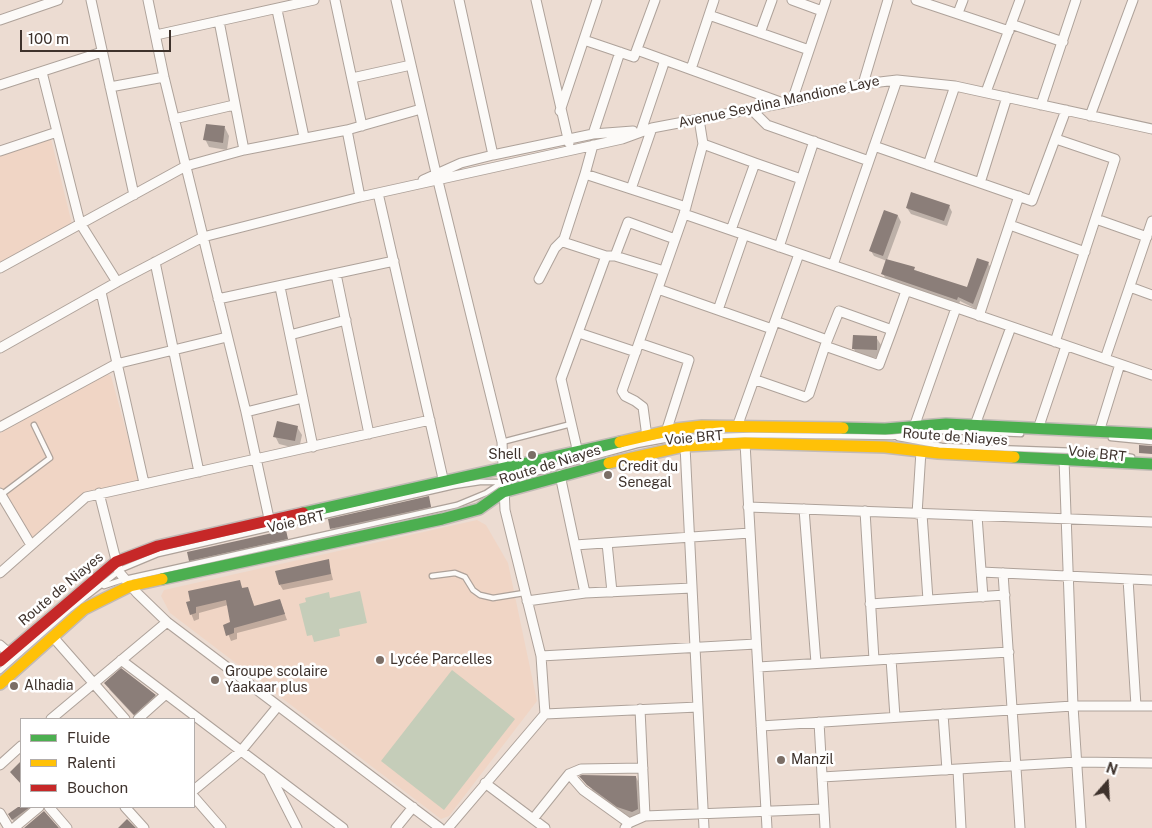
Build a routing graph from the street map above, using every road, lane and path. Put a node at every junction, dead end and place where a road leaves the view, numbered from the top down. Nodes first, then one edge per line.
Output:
1 (58, 0) edge
2 (91, 0) edge
3 (148, 0) edge
4 (314, 0) edge
5 (335, 0) edge
6 (396, 0) edge
7 (459, 0) edge
8 (536, 0) edge
9 (597, 0) edge
10 (655, 0) edge
11 (714, 0) edge
12 (772, 0) edge
13 (792, 0) edge
14 (826, 0) edge
15 (888, 0) edge
16 (916, 0) edge
17 (963, 0) edge
18 (1020, 0) edge
19 (1076, 0) edge
20 (1133, 0) edge
21 (276, 10) junction
22 (822, 11) junction
23 (958, 13) junction
24 (709, 15) junction
25 (0, 20) edge
26 (218, 21) junction
27 (1010, 27) junction
28 (760, 33) junction
29 (156, 35) junction
30 (584, 40) junction
31 (1063, 42) junction
32 (637, 50) junction
33 (809, 50) junction
34 (102, 52) junction
35 (620, 52) junction
36 (665, 60) junction
37 (411, 65) junction
38 (691, 69) junction
39 (42, 72) junction
40 (164, 76) junction
41 (352, 78) junction
42 (897, 80) junction
43 (863, 84) junction
44 (0, 85) edge
45 (956, 86) junction
46 (110, 87) junction
47 (986, 92) junction
48 (1007, 97) junction
49 (788, 102) junction
50 (234, 105) junction
51 (1041, 105) junction
52 (420, 109) junction
53 (751, 109) junction
54 (1066, 110) junction
55 (560, 111) junction
56 (1090, 116) junction
57 (174, 119) junction
58 (700, 119) junction
59 (362, 126) junction
60 (652, 128) junction
61 (346, 130) junction
62 (1152, 130) edge
63 (641, 131) junction
64 (57, 132) junction
65 (593, 134) junction
66 (304, 137) junction
67 (567, 138) junction
68 (1056, 139) junction
69 (814, 141) junction
70 (704, 144) junction
71 (593, 145) junction
72 (874, 146) junction
73 (571, 149) junction
74 (0, 150) edge
75 (244, 150) junction
76 (493, 154) junction
77 (869, 161) junction
78 (755, 163) junction
79 (928, 165) junction
80 (186, 166) junction
81 (585, 174) junction
82 (437, 177) junction
83 (801, 179) junction
84 (980, 183) junction
85 (631, 189) junction
86 (378, 193) junction
87 (134, 195) junction
88 (1019, 196) junction
89 (360, 197) junction
90 (685, 210) junction
91 (1096, 219) junction
92 (1152, 221) edge
93 (80, 223) junction
94 (1010, 225) junction
95 (731, 230) junction
96 (744, 235) junction
97 (204, 237) junction
98 (1146, 237) junction
99 (675, 239) junction
100 (562, 240) junction
101 (779, 247) junction
102 (1085, 252) junction
103 (799, 254) junction
104 (611, 256) junction
105 (394, 261) junction
106 (155, 262) junction
107 (833, 266) junction
108 (0, 268) edge
109 (664, 271) junction
110 (336, 274) junction
111 (538, 279) dead end
112 (116, 282) junction
113 (280, 287) junction
114 (1130, 287) junction
115 (658, 289) junction
116 (906, 290) junction
117 (101, 292) junction
118 (1152, 295) edge
119 (218, 299) junction
120 (956, 308) junction
121 (718, 310) junction
122 (979, 316) junction
123 (346, 320) junction
124 (773, 325) junction
125 (1011, 326) junction
126 (892, 330) junction
127 (579, 333) junction
128 (290, 335) junction
129 (228, 337) junction
130 (1055, 342) junction
131 (826, 343) junction
132 (1, 345) edge
133 (1066, 346) junction
134 (638, 348) junction
135 (173, 350) junction
136 (1105, 359) junction
137 (116, 364) junction
138 (1120, 364) junction
139 (1152, 375) edge
140 (756, 380) junction
141 (303, 398) junction
142 (246, 412) junction
143 (430, 420) junction
144 (571, 424) junction
145 (34, 425) dead end
146 (975, 425) junction
147 (737, 426) junction
148 (0, 427) edge
149 (914, 427) junction
150 (1038, 429) junction
151 (666, 432) junction
152 (1099, 432) junction
153 (370, 434) junction
154 (1152, 434) edge
155 (647, 437) junction
156 (892, 437) junction
157 (502, 442) junction
158 (1152, 442) edge
159 (745, 443) junction
160 (313, 446) junction
161 (685, 446) junction
162 (921, 451) junction
163 (578, 453) junction
164 (1064, 458) junction
165 (1152, 459) edge
166 (256, 460) junction
167 (1152, 464) edge
168 (503, 470) junction
169 (199, 472) junction
170 (560, 475) junction
171 (144, 483) junction
172 (444, 483) junction
173 (502, 487) junction
174 (99, 493) junction
175 (0, 494) edge
176 (748, 507) junction
177 (804, 509) junction
178 (865, 511) junction
179 (919, 514) junction
180 (978, 516) junction
181 (1067, 520) junction
182 (1152, 522) edge
183 (270, 523) junction
184 (750, 533) junction
185 (690, 537) junction
186 (607, 543) junction
187 (575, 545) junction
188 (31, 546) junction
189 (981, 572) junction
190 (0, 574) edge
191 (1004, 574) junction
192 (122, 575) junction
193 (432, 576) dead end
194 (1070, 577) junction
195 (1128, 579) junction
196 (1152, 580) edge
197 (100, 587) junction
198 (692, 588) junction
199 (612, 592) junction
200 (585, 593) junction
201 (1005, 595) junction
202 (526, 597) junction
203 (983, 597) junction
204 (928, 600) junction
205 (870, 604) junction
206 (167, 622) junction
207 (53, 637) junction
208 (756, 644) junction
209 (0, 645) edge
210 (695, 647) junction
211 (1009, 652) junction
212 (541, 656) junction
213 (4, 657) edge
214 (891, 659) junction
215 (121, 660) junction
216 (874, 660) junction
217 (816, 663) junction
218 (758, 667) junction
219 (0, 671) edge
220 (93, 682) junction
221 (0, 684) edge
222 (166, 694) junction
223 (278, 706) junction
224 (1072, 706) junction
225 (1136, 706) junction
226 (1152, 706) edge
227 (698, 707) junction
228 (640, 709) junction
229 (1012, 709) junction
230 (545, 714) junction
231 (943, 714) junction
232 (894, 717) junction
233 (52, 718) edge
234 (125, 718) edge
235 (139, 718) edge
236 (819, 722) junction
237 (761, 726) junction
238 (20, 747) edge
239 (241, 751) junction
240 (1076, 762) junction
241 (1152, 763) edge
242 (0, 765) edge
243 (1016, 766) junction
244 (643, 768) junction
245 (946, 770) junction
246 (958, 770) junction
247 (268, 771) junction
248 (569, 774) junction
249 (822, 778) junction
250 (486, 783) junction
251 (195, 789) edge
252 (195, 798) edge
253 (38, 808) edge
254 (50, 808) edge
255 (127, 808) edge
256 (413, 808) junction
257 (824, 809) junction
258 (766, 811) junction
259 (0, 813) edge
260 (703, 813) junction
261 (645, 816) junction
262 (533, 819) junction
263 (627, 825) edge
264 (9, 828) edge
265 (14, 828) edge
266 (67, 828) edge
267 (144, 828) edge
268 (221, 828) edge
269 (297, 828) edge
270 (343, 828) edge
271 (396, 828) edge
272 (440, 828) edge
273 (448, 828) edge
274 (545, 828) edge
275 (704, 828) edge
276 (767, 828) edge
277 (825, 828) edge
278 (961, 828) edge
279 (1020, 828) edge
280 (1081, 828) edge

1 - 25 street
2 - 34 street
3 - 29 street
4 - 21 street
5 - 41 street
6 - 37 street
7 - 76 street
8 - 55 street
9 - 30 street
10 - 32 street
11 - 24 street
12 - 28 street
13 - 22 street
14 - 22 street
15 - 43 street
16 - 23 street
17 - 23 street
18 - 27 street
19 - 31 street
20 - 56 street
21 - 26 street
21 - 66 street
22 - 33 street
23 - 27 street
24 - 28 street
24 - 38 street
26 - 29 street
26 - 50 street
27 - 31 street
27 - 47 street
28 - 33 street
29 - 40 street
30 - 35 street
30 - 55 street
31 - 51 street
32 - 35 street
32 - 36 street
33 - 49 street
34 - 39 street
34 - 46 street
35 - 65 street
36 - 38 street
36 - 63 street
37 - 41 street
37 - 52 street
38 - 49 street
39 - 44 street
39 - 64 street
40 - 46 street
40 - 57 street
41 - 59 street
42 - 43 street, Avenue Seydina Mandione Laye
42 - 45 street, Avenue Seydina Mandione Laye
42 - 72 street
43 - 49 street, Avenue Seydina Mandione Laye
45 - 47 street, Avenue Seydina Mandione Laye
45 - 79 street
46 - 87 street
47 - 48 street, Avenue Seydina Mandione Laye
48 - 51 street, Avenue Seydina Mandione Laye
48 - 84 street
49 - 53 street, Avenue Seydina Mandione Laye
50 - 57 street
50 - 75 street
51 - 54 street, Avenue Seydina Mandione Laye
52 - 59 street
52 - 82 street
53 - 58 street, Avenue Seydina Mandione Laye
53 - 69 street
54 - 56 street, Avenue Seydina Mandione Laye
54 - 68 street
55 - 67 street
56 - 62 street, Avenue Seydina Mandione Laye
57 - 80 street
58 - 60 street, Avenue Seydina Mandione Laye
58 - 70 street
59 - 61 street
60 - 63 street, Avenue Seydina Mandione Laye
60 - 85 street
61 - 66 street
61 - 89 street
63 - 65 street
63 - 71 street
64 - 74 street
64 - 93 street
65 - 67 street
66 - 75 street
67 - 73 street
67 - 76 street
68 - 88 street
68 - 91 street
69 - 77 street
69 - 83 street
70 - 78 street
70 - 90 street
71 - 73 street
71 - 81 street
72 - 77 street
72 - 79 street
73 - 82 street
75 - 80 street
76 - 82 street
77 - 107 street
78 - 83 street
78 - 95 street
79 - 84 street
80 - 87 street
80 - 97 street
81 - 85 street
81 - 100 street
82 - 86 street
82 - 157 street
83 - 101 street
84 - 88 street
85 - 90 street
86 - 89 street
86 - 105 street
87 - 93 street
88 - 94 street
89 - 97 street
90 - 95 street
90 - 99 street
91 - 98 street
91 - 102 street
92 - 98 street
93 - 108 street
93 - 112 street
94 - 102 street
94 - 122 street
95 - 96 street
96 - 101 street
96 - 121 street
97 - 106 street
97 - 119 street
98 - 114 street
99 - 104 street
99 - 109 street
100 - 104 street
100 - 111 street
101 - 103 street
102 - 130 street
103 - 107 street
103 - 124 street
104 - 109 street
104 - 127 street
105 - 110 street
105 - 143 street
106 - 112 street
106 - 135 street
107 - 116 street
109 - 115 street
110 - 113 street
110 - 123 street
112 - 117 street
113 - 119 street
113 - 128 street
114 - 118 street
114 - 136 street
115 - 121 street
115 - 134 street
116 - 120 street
116 - 126 street
117 - 132 street
117 - 137 street
119 - 129 street
120 - 122 street
120 - 149 street
121 - 124 street
122 - 125 street
123 - 128 street
123 - 153 street
124 - 131 street
124 - 140 street
125 - 130 street
125 - 146 street
126 - 131 street
126 - 131 street
127 - 134 street
127 - 144 street
128 - 141 street
129 - 135 street
129 - 142 street
130 - 133 street
131 - 140 street
133 - 136 street
133 - 150 street
134 - 151 street
134 - 155 street
135 - 137 street
135 - 169 street
136 - 138 street
137 - 148 street
137 - 171 street
138 - 139 street
138 - 152 street
140 - 147 street
141 - 142 street
141 - 160 street
142 - 166 street
143 - 153 street
143 - 172 street
144 - 157 lane
144 - 163 street
145 - 175 lane
146 - 149 main road, Route de Niayes
146 - 150 main road, Route de Niayes
147 - 149 main road, Route de Niayes
147 - 151 main road, Route de Niayes
150 - 152 main road, Route de Niayes
151 - 155 main road, Route de Niayes
152 - 154 main road, Route de Niayes
153 - 160 street
155 - 163 main road, Route de Niayes
156 - 158 lane, Voie BRT
156 - 165 lane, Voie BRT
156 - 173 lane, Voie BRT
157 - 168 street
159 - 161 main road, Route de Niayes
159 - 162 main road, Route de Niayes
159 - 176 street
160 - 166 street
161 - 170 main road, Route de Niayes
161 - 185 street
162 - 164 main road, Route de Niayes
162 - 179 street
163 - 168 main road, Route de Niayes
164 - 167 main road, Route de Niayes
164 - 181 street
166 - 169 street
166 - 183 street
168 - 172 main road, Route de Niayes
168 - 173 street
169 - 171 street
170 - 173 main road, Route de Niayes
170 - 187 street
171 - 174 street
172 - 183 main road, Route de Niayes
173 - 192 lane, Voie BRT
173 - 192 main road, Route de Niayes
173 - 202 street
174 - 188 street
174 - 192 street
175 - 188 street
176 - 177 street
176 - 184 street
177 - 178 street
177 - 217 street
178 - 179 street
178 - 205 street
179 - 180 street
179 - 204 street
180 - 181 street
180 - 189 street
181 - 182 street
181 - 194 street
183 - 192 main road, Route de Niayes
184 - 185 street
184 - 208 street
185 - 186 street
185 - 198 street
186 - 187 street
186 - 199 street
187 - 200 street
188 - 190 street
189 - 191 street
189 - 203 street
191 - 194 street
191 - 201 street
192 - 197 lane, Voie BRT
192 - 197 lane, Voie BRT
192 - 206 street
192 - 207 main road, Route de Niayes
192 - 213 main road, Route de Niayes
193 - 202 lane
194 - 195 street
194 - 224 street
195 - 196 street
195 - 225 street
197 - 219 lane, Voie BRT
198 - 199 street
198 - 210 street
199 - 200 street
200 - 202 street
201 - 203 street
201 - 211 street
202 - 212 street
203 - 204 street
204 - 205 street
205 - 216 street
206 - 215 street
206 - 223 street
207 - 220 street
207 - 221 main road, Route de Niayes
208 - 210 street
208 - 218 street
209 - 213 street
210 - 212 street
210 - 227 street
211 - 214 street
211 - 229 street
212 - 230 street
214 - 216 street
214 - 232 street
215 - 220 street
215 - 222 street
216 - 217 street
217 - 218 street
218 - 237 street
220 - 233 street
220 - 234 street
222 - 235 street
222 - 239 street
223 - 239 street
223 - 256 street
224 - 225 street
224 - 229 street
224 - 240 street
225 - 226 street
227 - 228 street
227 - 260 street
228 - 230 street
228 - 244 street
229 - 231 street
229 - 243 street
230 - 250 street
231 - 232 street
231 - 245 street
232 - 236 street
236 - 237 street
236 - 249 street
237 - 258 street
238 - 242 street
239 - 247 street
239 - 251 street
240 - 241 street
240 - 243 street
240 - 280 street
243 - 246 street
243 - 279 street
244 - 248 street
244 - 261 street
245 - 246 street
245 - 249 street
246 - 278 street
247 - 269 street
247 - 270 street
248 - 262 street
248 - 263 street
249 - 257 street
250 - 262 street
250 - 273 street
252 - 268 street
253 - 265 street
254 - 266 street
255 - 267 street
256 - 271 street
256 - 272 street
257 - 258 street
257 - 277 street
258 - 260 street
258 - 276 street
259 - 264 street
260 - 261 street
260 - 275 street
261 - 263 street
262 - 274 street

